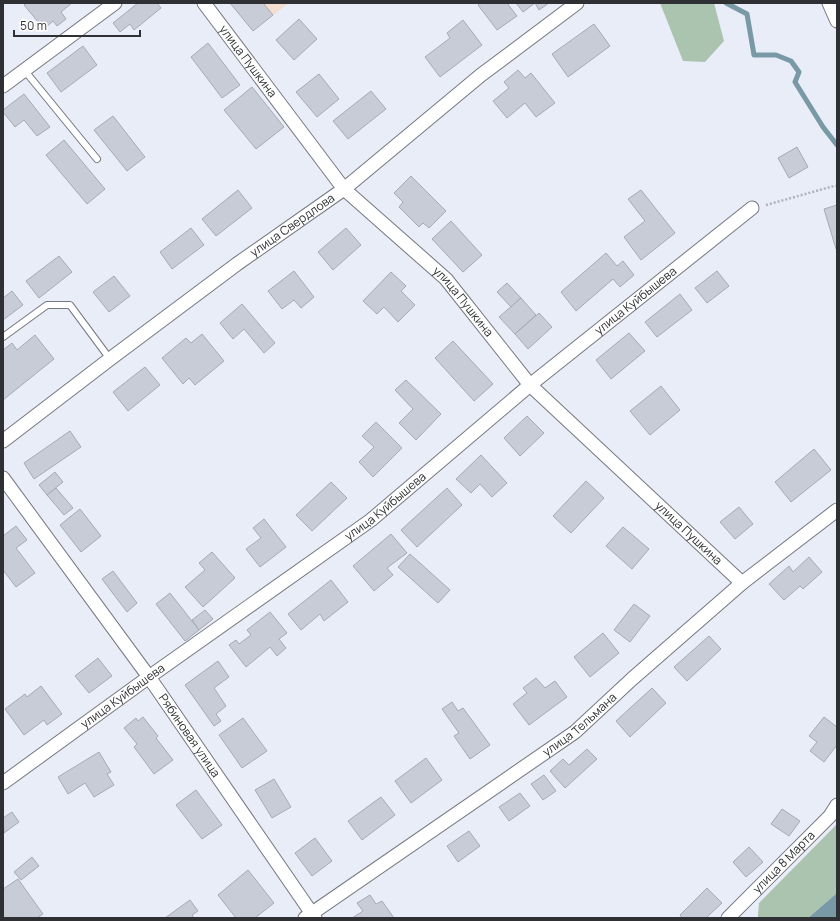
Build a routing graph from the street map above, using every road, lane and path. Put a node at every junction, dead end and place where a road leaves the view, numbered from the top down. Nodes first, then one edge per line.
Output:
1 (115, 3) edge
2 (204, 3) edge
3 (577, 3) edge
4 (829, 3) edge
5 (837, 21) edge
6 (25, 71) junction
7 (3, 86) edge
8 (96, 159) dead end
9 (837, 186) edge
10 (344, 189) junction
11 (752, 208) joint
12 (3, 337) edge
13 (110, 359) junction
14 (530, 385) junction
15 (3, 441) edge
16 (3, 478) edge
17 (837, 510) edge
18 (742, 583) junction
19 (148, 678) junction
20 (3, 783) edge
21 (837, 805) edge
22 (310, 917) edge
23 (728, 918) edge

1 - 6 street
2 - 10 street, улица Пушкина
3 - 10 street, улица Свердлова
4 - 5 street
6 - 7 street
6 - 8 lane
9 - 11 path
10 - 13 street, улица Свердлова
10 - 14 street, улица Пушкина
11 - 14 street, улица Куйбышева
12 - 13 lane
13 - 15 street, улица Свердлова
14 - 18 street, улица Пушкина
14 - 19 street, улица Куйбышева
16 - 19 street, Рябиновая улица
17 - 18 street, улица Тельмана
18 - 22 street, улица Тельмана
19 - 20 street, улица Куйбышева
19 - 22 street, Рябиновая улица
21 - 23 street, улица 8 Марта

